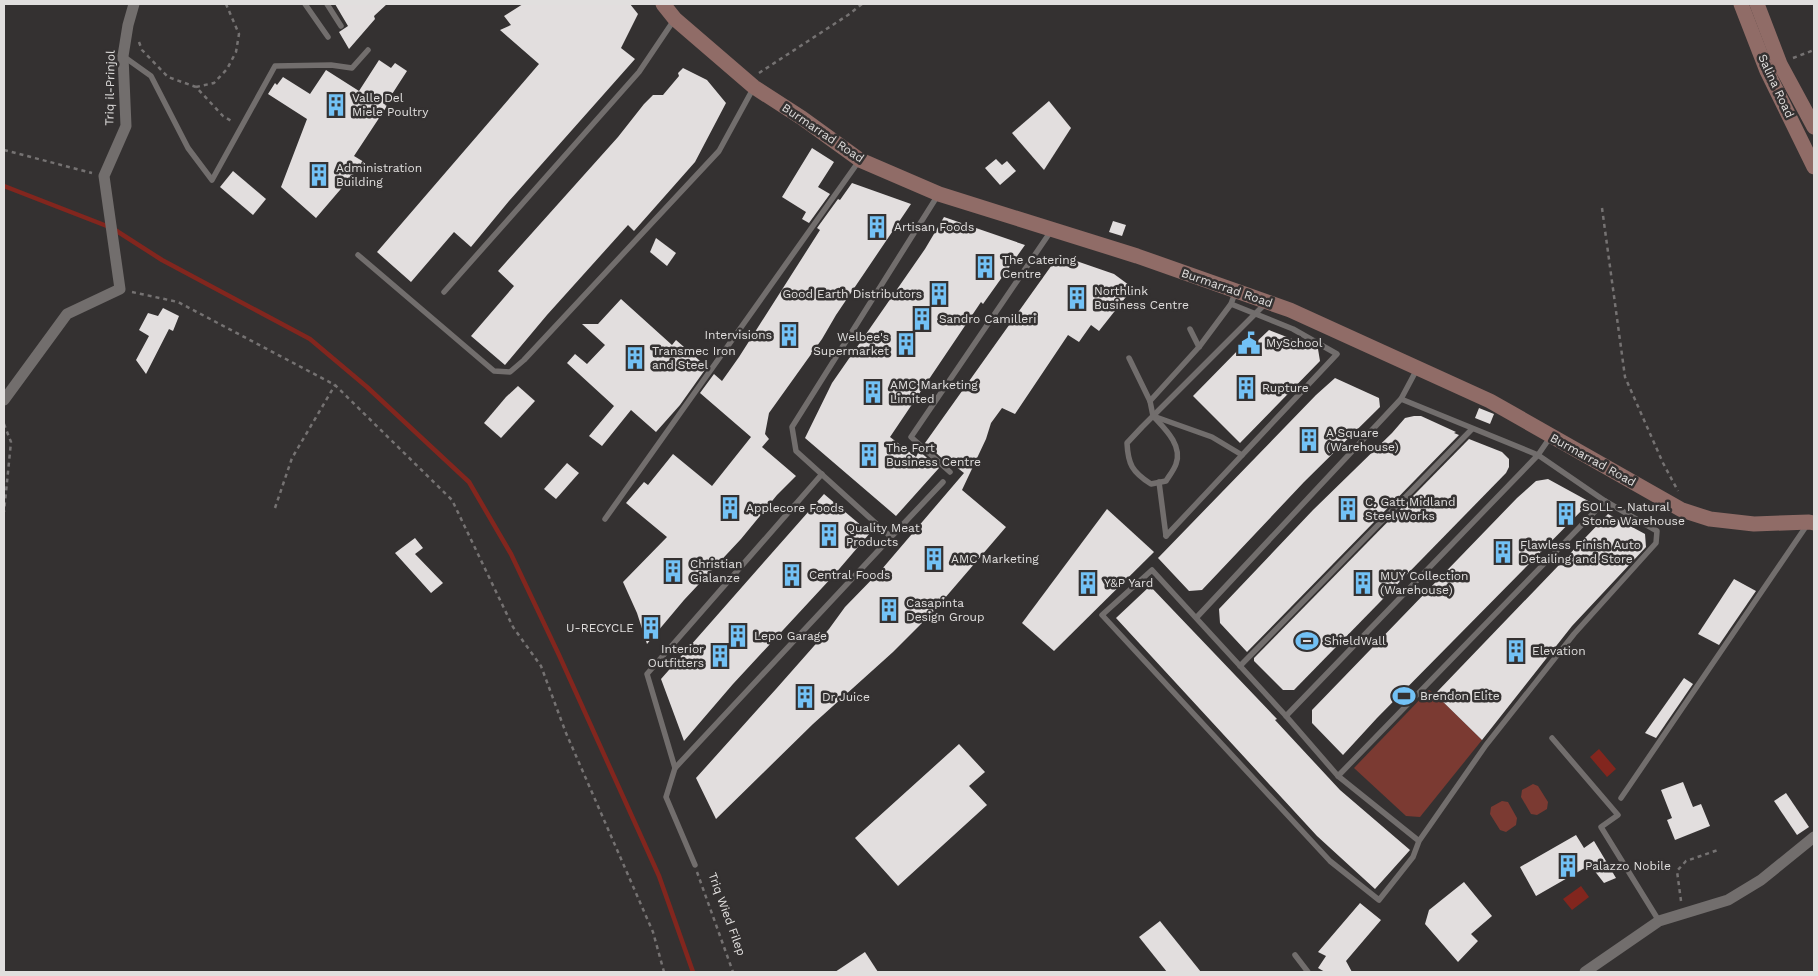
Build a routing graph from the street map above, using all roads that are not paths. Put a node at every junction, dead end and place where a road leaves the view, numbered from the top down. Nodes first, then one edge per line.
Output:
1 (134, 4) edge
2 (305, 4) edge
3 (328, 4) edge
4 (663, 4) edge
5 (1741, 4) edge
6 (1757, 4) edge
7 (675, 18) junction
8 (342, 26) dead end
9 (328, 36) dead end
10 (368, 50) dead end
11 (123, 56) junction
12 (751, 85) junction
13 (1814, 127) edge
14 (860, 160) junction
15 (1814, 167) edge
16 (939, 194) junction
17 (1052, 229) junction
18 (358, 255) dead end
19 (444, 292) dead end
20 (1234, 297) junction
21 (1268, 302) junction
22 (1256, 314) junction
23 (1190, 329) dead end
24 (1199, 347) junction
25 (1129, 358) dead end
26 (1418, 367) junction
27 (1401, 399) junction
28 (4, 400) edge
29 (1150, 401) junction
30 (1153, 416) junction
31 (1472, 429) junction
32 (1550, 436) junction
33 (1242, 455) junction
34 (1538, 455) junction
35 (950, 472) dead end
36 (822, 474) junction
37 (943, 482) dead end
38 (1159, 482) junction
39 (1606, 501) junction
40 (605, 519) dead end
41 (1812, 522) edge
42 (891, 537) junction
43 (1197, 617) junction
44 (1240, 666) junction
45 (1286, 716) junction
46 (1552, 738) dead end
47 (675, 768) junction
48 (1338, 776) junction
49 (1621, 798) dead end
50 (1814, 837) edge
51 (1419, 841) junction
52 (694, 865) road end
53 (1659, 921) junction
54 (1295, 955) dead end
55 (1308, 972) edge
56 (1585, 972) edge

1 - 11 street, Triq il-Prinjol
2 - 9 lane
3 - 8 lane
4 - 7 street, Burmarrad Road
5 - 15 street, Salina Road
6 - 13 street, Salina Road
7 - 12 street, Burmarrad Road
7 - 19 lane
10 - 11 lane
11 - 28 street, Triq il-Prinjol
12 - 14 street, Burmarrad Road
12 - 18 lane
14 - 16 street, Burmarrad Road
14 - 40 lane
16 - 17 street, Burmarrad Road
16 - 36 lane
17 - 20 street, Burmarrad Road
17 - 35 lane
20 - 21 street, Burmarrad Road
20 - 22 lane
20 - 24 lane
21 - 22 lane
21 - 26 street, Burmarrad Road
22 - 30 lane
22 - 33 lane
23 - 24 lane
24 - 29 lane
25 - 29 lane
26 - 27 lane
26 - 32 street, Burmarrad Road
27 - 31 lane
27 - 43 lane
29 - 30 lane
30 - 33 lane
30 - 38 lane
30 - 38 lane
31 - 34 lane
31 - 44 lane
32 - 34 lane
32 - 41 street, Burmarrad Road
33 - 38 lane
34 - 39 lane
34 - 45 lane
36 - 42 lane
36 - 47 lane
37 - 42 lane
39 - 48 lane
39 - 51 lane
41 - 49 lane
42 - 47 lane
43 - 44 lane
43 - 51 lane
44 - 45 lane
45 - 48 lane
46 - 53 lane
47 - 52 lane
48 - 51 lane
50 - 53 street
53 - 56 street
54 - 55 lane

